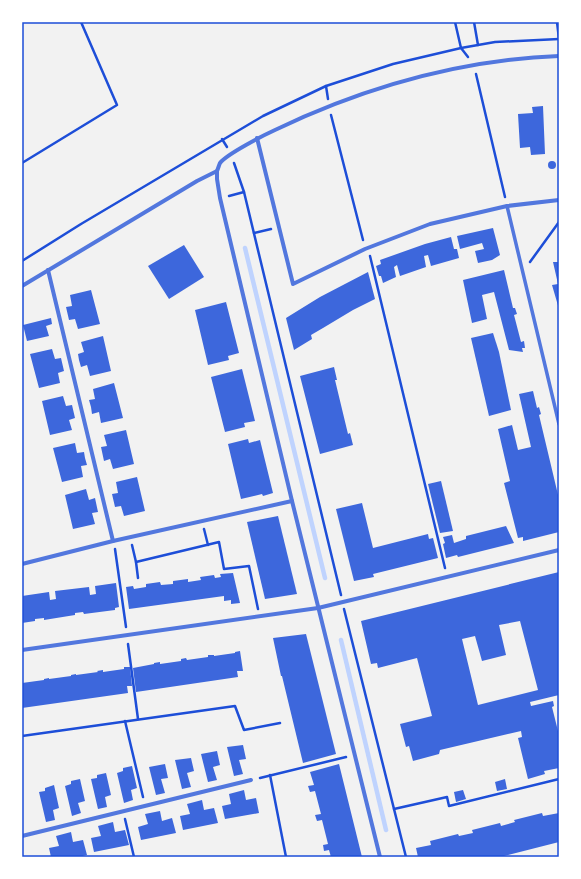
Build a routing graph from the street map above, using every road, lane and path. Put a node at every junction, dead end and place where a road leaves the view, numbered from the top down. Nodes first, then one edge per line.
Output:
1 (81, 22) edge
2 (455, 22) edge
3 (474, 22) edge
4 (557, 22) edge
5 (559, 39) edge
6 (478, 45) junction
7 (559, 56) edge
8 (474, 65) junction
9 (326, 86) dead end
10 (329, 105) junction
11 (257, 138) junction
12 (222, 139) dead end
13 (231, 155) junction
14 (22, 163) edge
15 (217, 171) junction
16 (244, 192) junction
17 (220, 198) junction
18 (559, 200) edge
19 (507, 206) junction
20 (559, 222) edge
21 (278, 227) junction
22 (254, 233) junction
23 (367, 248) junction
24 (48, 270) junction
25 (523, 271) junction
26 (22, 286) edge
27 (559, 424) edge
28 (292, 501) junction
29 (202, 521) junction
30 (114, 540) junction
31 (208, 545) junction
32 (559, 550) edge
33 (134, 555) dead end
34 (136, 562) junction
35 (22, 564) edge
36 (447, 577) junction
37 (138, 578) dead end
38 (343, 602) junction
39 (318, 608) junction
40 (259, 616) junction
41 (127, 635) junction
42 (22, 650) edge
43 (138, 719) junction
44 (125, 721) junction
45 (280, 722) dead end
46 (22, 736) edge
47 (354, 755) junction
48 (270, 775) junction
49 (559, 779) edge
50 (251, 780) joint
51 (145, 805) junction
52 (394, 809) junction
53 (123, 811) junction
54 (22, 836) edge
55 (134, 857) edge
56 (286, 857) edge
57 (380, 857) edge
58 (406, 857) edge

1 - 14 path
2 - 6 path
3 - 6 path
4 - 5 path
5 - 6 path
7 - 8 street
8 - 10 street
8 - 19 path
9 - 10 path
10 - 11 street
10 - 23 path
11 - 13 street
11 - 21 street
12 - 13 path
13 - 15 street
13 - 16 path
15 - 17 street
15 - 24 street
16 - 17 path
16 - 22 path
17 - 28 street
18 - 19 street
19 - 23 street
19 - 25 street
20 - 25 path
21 - 22 path
21 - 23 street
22 - 38 path
23 - 36 path
24 - 26 street
24 - 30 street
25 - 27 street
28 - 29 street
28 - 39 street
29 - 30 street
29 - 31 path
30 - 35 street
30 - 41 path
31 - 34 path
31 - 40 path
32 - 36 street
33 - 34 path
34 - 37 path
36 - 38 street
38 - 39 street
38 - 52 path
39 - 40 street
39 - 47 street
40 - 41 street
41 - 42 street
41 - 43 path
43 - 44 path
43 - 45 path
44 - 46 path
44 - 51 path
47 - 48 path
47 - 57 street
48 - 50 path
48 - 56 path
49 - 52 path
50 - 51 street
51 - 53 street
52 - 58 path
53 - 54 street
53 - 55 path

